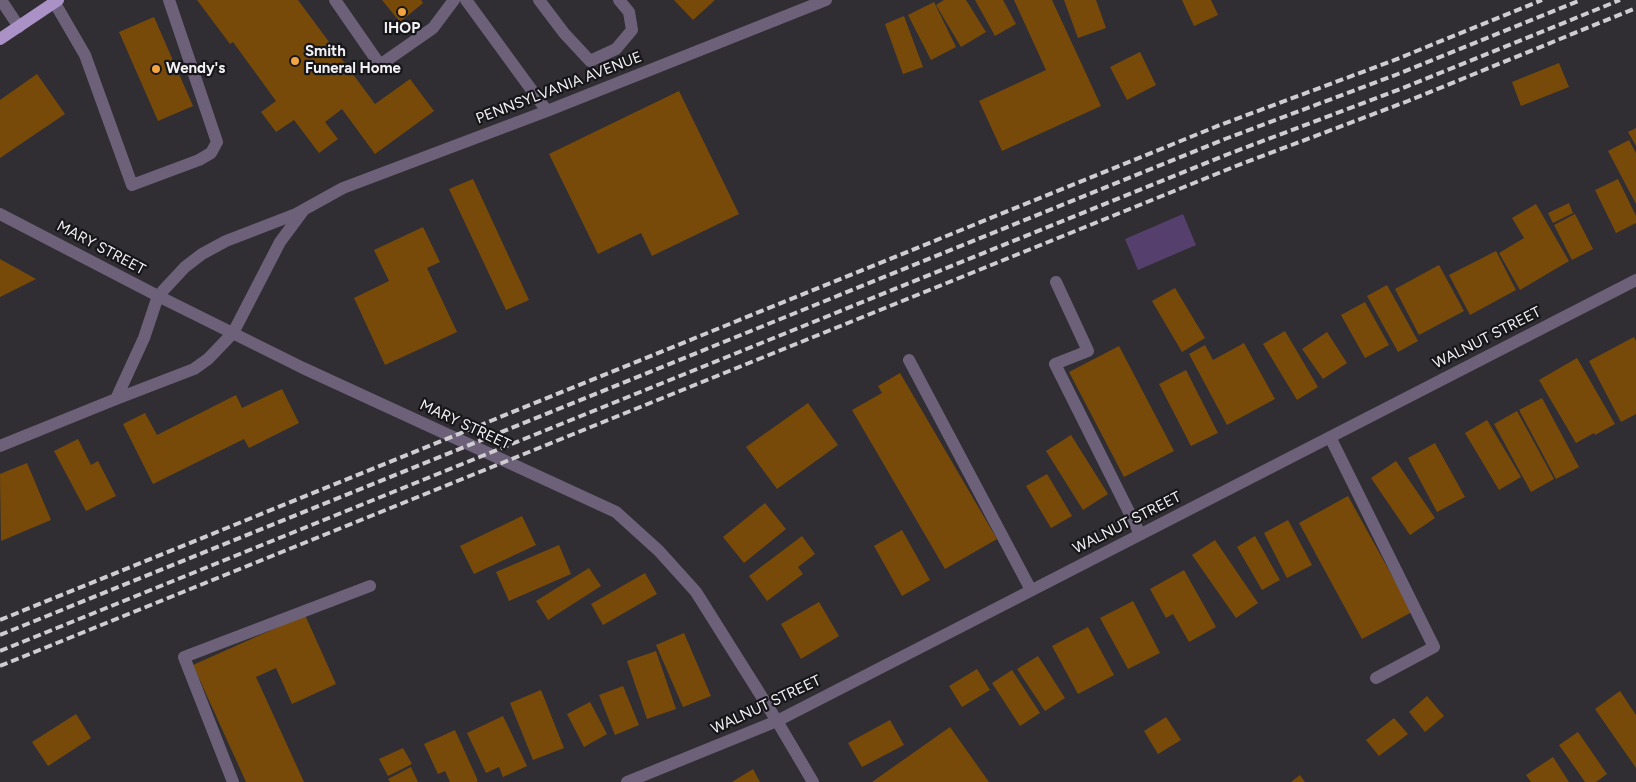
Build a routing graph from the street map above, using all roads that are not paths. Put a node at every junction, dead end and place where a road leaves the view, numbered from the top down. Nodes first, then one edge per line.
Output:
1 (1, 0) edge
2 (169, 0) edge
3 (335, 0) edge
4 (454, 0) edge
5 (466, 0) edge
6 (539, 0) edge
7 (619, 0) edge
8 (55, 1) edge
9 (819, 1) edge
10 (19, 27) junction
11 (0, 39) edge
12 (547, 111) junction
13 (305, 209) junction
14 (0, 214) edge
15 (1636, 280) edge
16 (1056, 282) dead end
17 (158, 296) junction
18 (233, 333) junction
19 (909, 360) dead end
20 (116, 398) junction
21 (1330, 437) junction
22 (0, 446) edge
23 (1140, 534) junction
24 (370, 586) dead end
25 (1031, 590) junction
26 (1376, 678) dead end
27 (777, 721) junction
28 (233, 782) edge
29 (627, 782) edge
30 (813, 782) edge

1 - 10 street
2 - 8 street
3 - 4 street
5 - 12 street
6 - 7 street
8 - 10 main road
9 - 12 street, PENNSYLVANIA AVENUE
10 - 11 main road
12 - 13 street, PENNSYLVANIA AVENUE
13 - 17 street, PENNSYLVANIA AVENUE
13 - 18 street, PENNSYLVANIA AVENUE
14 - 17 street, MARY STREET
15 - 21 street, WALNUT STREET
16 - 23 street
17 - 18 street, MARY STREET
17 - 20 street
18 - 20 street, PENNSYLVANIA AVENUE
18 - 27 street, MARY STREET
19 - 25 street
20 - 22 street, PENNSYLVANIA AVENUE
21 - 23 street, WALNUT STREET
21 - 26 street
23 - 25 street, WALNUT STREET
24 - 28 street
25 - 27 street, WALNUT STREET
27 - 29 street, WALNUT STREET
27 - 30 street, MARY STREET

